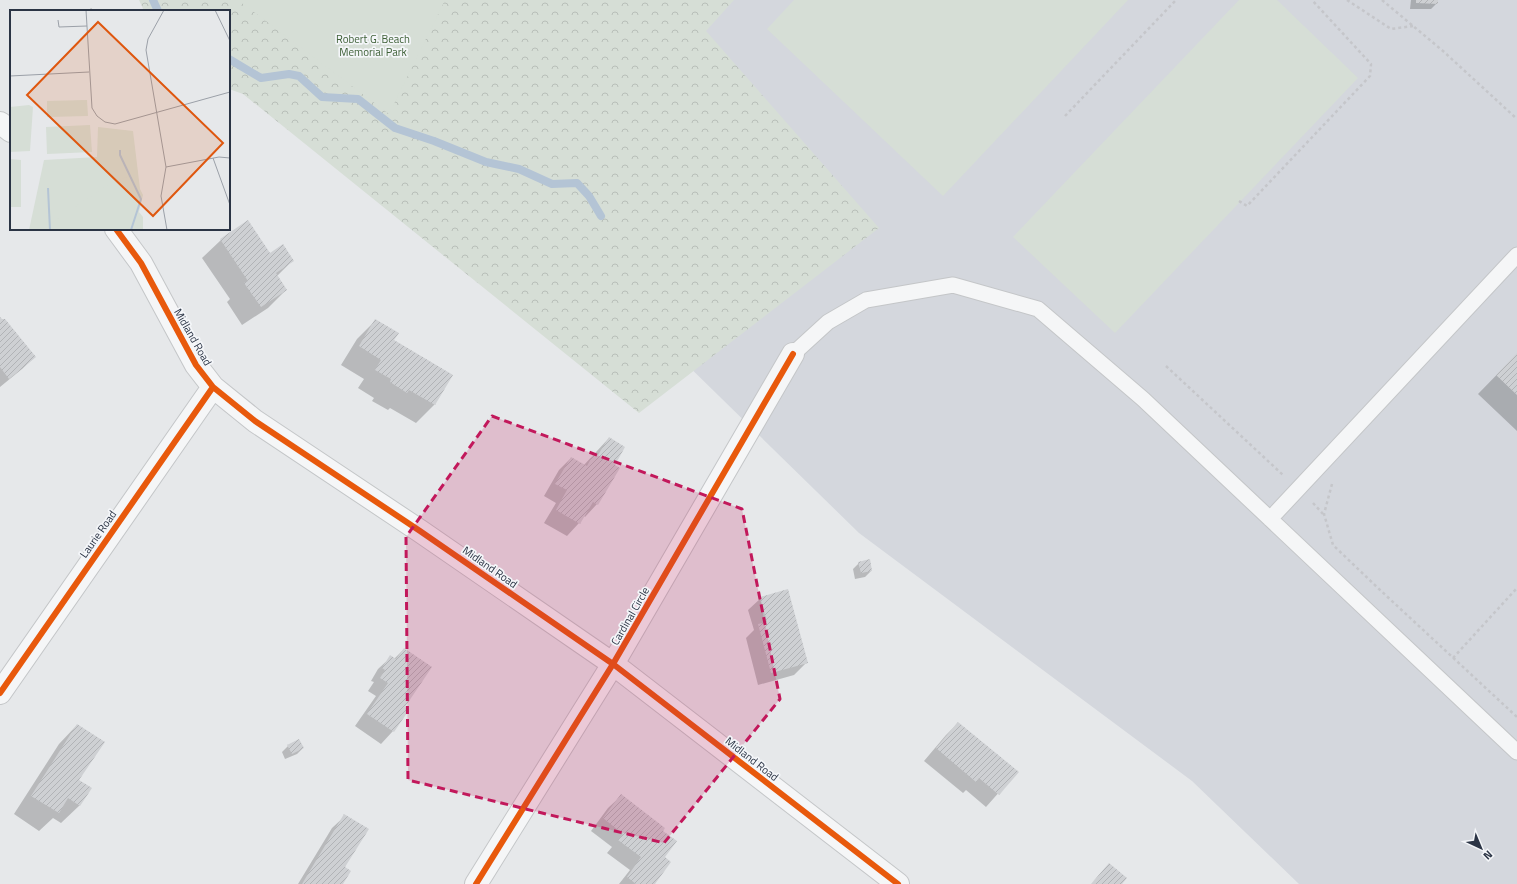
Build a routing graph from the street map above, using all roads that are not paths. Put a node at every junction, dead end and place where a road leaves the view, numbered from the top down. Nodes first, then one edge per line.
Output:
1 (0, 123) edge
2 (10, 130) edge
3 (117, 230) edge
4 (1517, 255) edge
5 (793, 354) joint
6 (213, 387) junction
7 (1270, 519) junction
8 (613, 664) junction
9 (0, 693) edge
10 (1517, 752) edge
11 (476, 884) edge
12 (898, 884) edge

1 - 2 street
3 - 6 street, Midland Road
4 - 7 lane
5 - 7 lane
5 - 8 street, Cardinal Circle
6 - 8 street, Midland Road
6 - 9 street, Laurie Road
7 - 10 lane
8 - 11 street, Cardinal Circle
8 - 12 street, Midland Road

